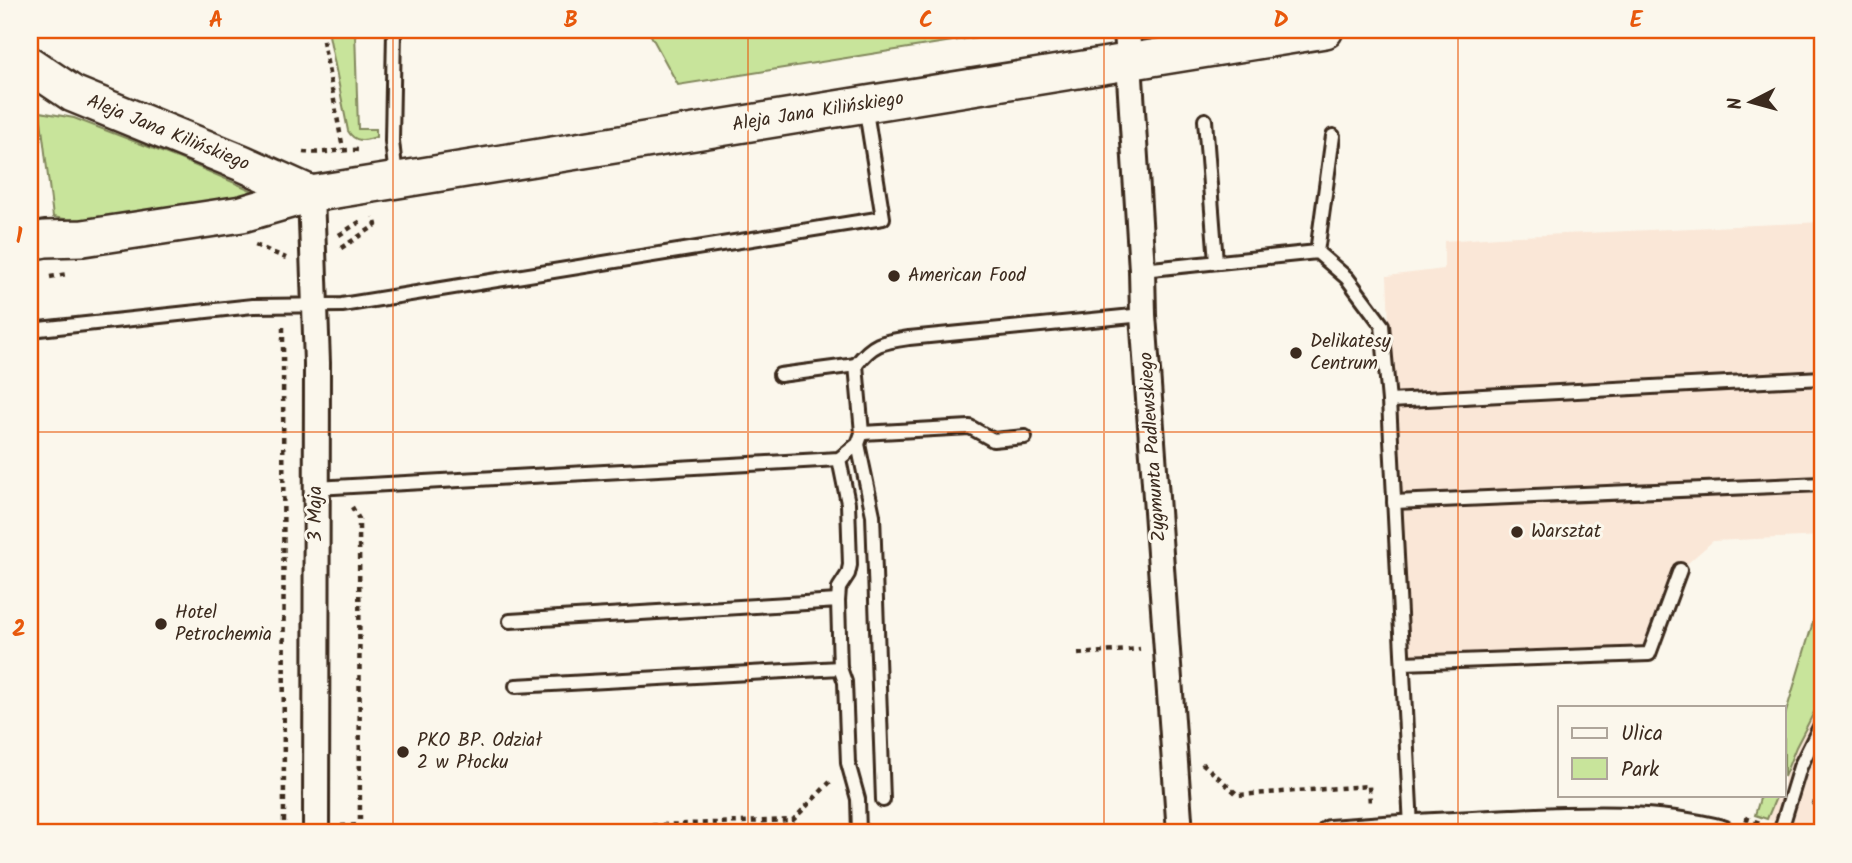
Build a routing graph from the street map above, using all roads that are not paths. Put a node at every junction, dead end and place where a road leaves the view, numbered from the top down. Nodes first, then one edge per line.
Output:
1 (394, 30) edge
2 (1325, 30) edge
3 (1128, 45) edge
4 (30, 65) edge
5 (30, 94) edge
6 (73, 94) junction
7 (865, 105) junction
8 (1205, 120) dead end
9 (1333, 136) dead end
10 (397, 181) junction
11 (311, 194) junction
12 (35, 239) edge
13 (1317, 252) junction
14 (1216, 262) junction
15 (1142, 270) junction
16 (314, 306) junction
17 (1143, 315) junction
18 (30, 330) edge
19 (856, 365) junction
20 (780, 375) dead end
21 (1822, 378) edge
22 (1389, 401) junction
23 (1025, 437) dead end
24 (860, 438) junction
25 (839, 459) junction
26 (1822, 484) edge
27 (316, 488) junction
28 (1394, 502) junction
29 (1680, 570) dead end
30 (838, 601) junction
31 (510, 621) dead end
32 (1403, 663) junction
33 (840, 668) junction
34 (516, 686) dead end
35 (1822, 723) edge
36 (883, 800) dead end
37 (1411, 830) edge
38 (316, 833) edge
39 (859, 833) edge
40 (1180, 833) edge
41 (1330, 833) edge
42 (1722, 833) edge
43 (1780, 833) edge

1 - 10 lane
2 - 3 main road, Aleja Jana Kilińskiego
3 - 7 main road, Aleja Jana Kilińskiego
3 - 15 street, Zygmunta Padlewskiego
4 - 6 main road, Aleja Jana Kilińskiego
5 - 6 main road
6 - 11 main road, Aleja Jana Kilińskiego
7 - 10 main road, Aleja Jana Kilińskiego
7 - 16 lane
8 - 14 lane
9 - 13 lane
10 - 11 main road, Aleja Jana Kilińskiego
11 - 12 main road, Aleja Jana Kilińskiego
11 - 16 street, 3 Maja
13 - 14 lane
13 - 22 lane
14 - 15 lane
15 - 17 street, Zygmunta Padlewskiego
16 - 18 lane
16 - 27 street, 3 Maja
17 - 19 lane
17 - 40 street, Zygmunta Padlewskiego
19 - 20 lane
19 - 24 lane
21 - 22 lane
22 - 28 lane
23 - 24 lane
24 - 25 lane
24 - 36 lane
25 - 27 lane
25 - 30 lane
26 - 28 lane
27 - 38 street, 3 Maja
28 - 32 lane
29 - 32 lane
30 - 31 lane
30 - 33 lane
32 - 37 lane
33 - 34 lane
33 - 39 lane
35 - 43 lane
37 - 41 street
37 - 42 street

